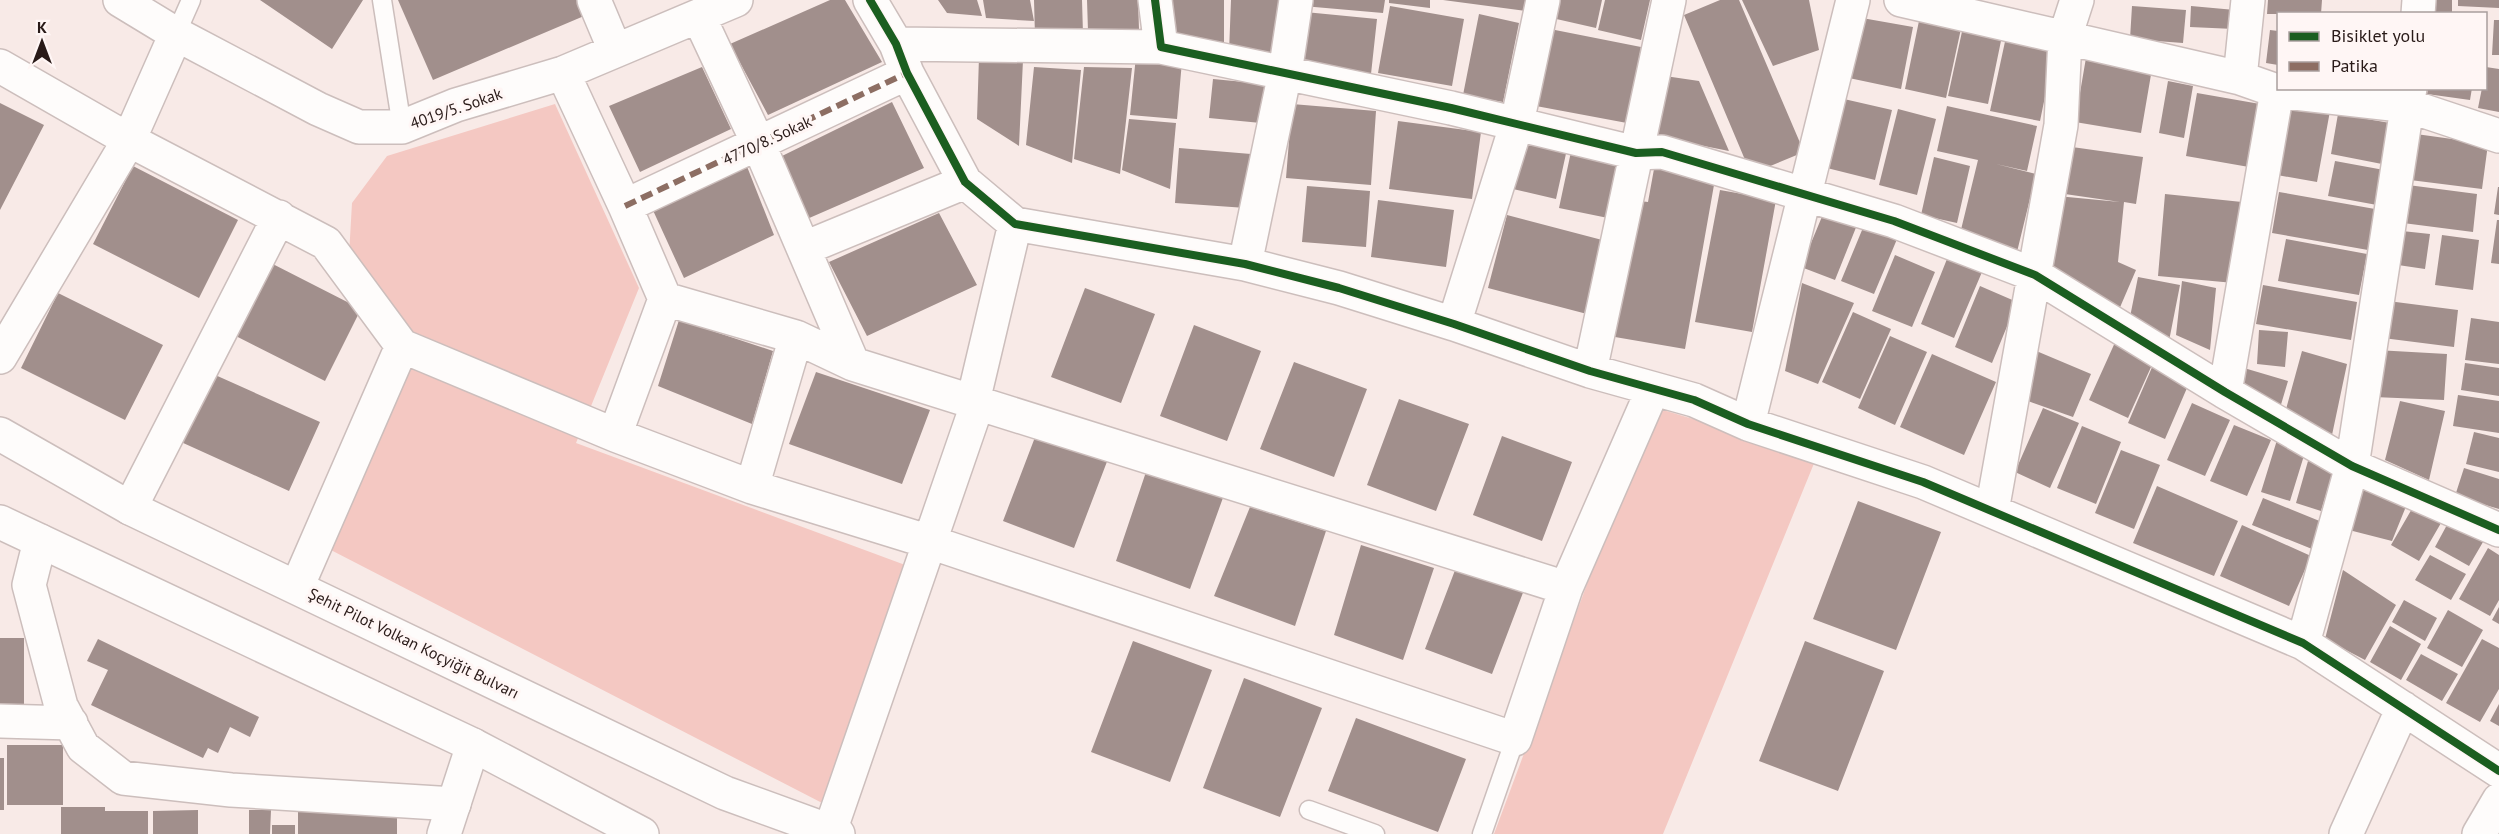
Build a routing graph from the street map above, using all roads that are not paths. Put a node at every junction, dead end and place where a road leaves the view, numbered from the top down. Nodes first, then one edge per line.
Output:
1 (120, 0) edge
2 (191, 0) edge
3 (382, 0) edge
4 (594, 0) edge
5 (870, 0) edge
6 (1155, 0) edge
7 (1296, 0) edge
8 (1543, 0) edge
9 (1669, 0) edge
10 (1853, 0) edge
11 (1901, 0) edge
12 (2077, 0) edge
13 (2248, 0) edge
14 (715, 6) edge
15 (176, 34) junction
16 (2065, 37) junction
17 (1161, 47) junction
18 (615, 50) junction
19 (902, 58) junction
20 (0, 66) edge
21 (563, 73) junction
22 (1285, 73) junction
23 (2240, 78) junction
24 (2277, 91) junction
25 (2410, 97) edge
26 (1517, 123) junction
27 (402, 127) junction
28 (2499, 136) edge
29 (129, 140) junction
30 (759, 145) junction
31 (1636, 153) junction
32 (965, 182) junction
33 (1804, 194) junction
34 (625, 206) junction
35 (279, 217) junction
36 (1015, 224) junction
37 (805, 248) junction
38 (1245, 264) junction
39 (2035, 275) junction
40 (665, 299) junction
41 (1454, 324) junction
42 (796, 337) junction
43 (402, 346) junction
44 (0, 357) edge
45 (853, 364) junction
46 (1590, 371) junction
47 (1653, 389) junction
48 (2225, 392) junction
49 (978, 402) junction
50 (1748, 424) junction
51 (0, 434) edge
52 (615, 435) junction
53 (2352, 466) junction
54 (752, 487) junction
55 (130, 508) junction
56 (1992, 511) junction
57 (0, 522) edge
58 (2499, 530) edge
59 (40, 541) junction
60 (930, 542) junction
61 (297, 587) junction
62 (1566, 588) junction
63 (2303, 643) junction
64 (2403, 708) junction
65 (0, 721) edge
66 (71, 723) junction
67 (1515, 739) junction
68 (474, 745) junction
69 (2499, 771) edge
70 (2499, 800) edge
71 (1309, 810) dead end
72 (449, 819) edge
73 (834, 832) edge
74 (642, 834) edge
75 (1375, 834) edge
76 (1482, 834) edge
77 (2346, 834) edge
78 (2479, 834) edge

1 - 15 street, 4019/5. Sokak
2 - 15 lane
3 - 27 lane
4 - 18 street
5 - 19 street
6 - 17 street
7 - 22 street
8 - 26 street
9 - 31 street
10 - 33 street
11 - 16 street
12 - 16 street
13 - 23 street
14 - 18 street, 4019/5. Sokak
14 - 30 street
15 - 27 street, 4019/5. Sokak
15 - 29 street
16 - 23 street
16 - 39 street
17 - 19 street
17 - 22 street
18 - 21 street, 4019/5. Sokak
19 - 30 street, 4770/8. Sokak
19 - 32 street
20 - 29 street
21 - 27 street, 4019/5. Sokak
21 - 34 street
22 - 26 street
22 - 38 street
23 - 24 street
24 - 25 street
24 - 48 street
25 - 28 street
25 - 53 street
26 - 31 street
26 - 41 street
29 - 35 street
29 - 44 street
30 - 34 street, 4770/8. Sokak
30 - 37 street
31 - 33 street
31 - 46 street
32 - 36 street
32 - 37 street
33 - 39 street
33 - 50 street
34 - 40 street
35 - 43 street
35 - 55 street
36 - 38 street
36 - 49 street
37 - 45 street
38 - 41 street
39 - 48 street
39 - 56 street
40 - 42 street
40 - 52 street
41 - 46 street
42 - 45 street
42 - 54 street
43 - 52 street
43 - 61 street
45 - 49 street
46 - 47 street
47 - 50 street
47 - 62 street
48 - 53 street
49 - 60 street
49 - 62 street
50 - 56 street
51 - 55 street, Şehit Pilot Volkan Koçyiğit Bulvarı
52 - 54 street
53 - 58 street
53 - 63 street
54 - 60 street
55 - 61 street, Şehit Pilot Volkan Koçyiğit Bulvarı
56 - 63 street
57 - 59 street
59 - 66 street
59 - 68 street
60 - 67 street
60 - 73 street
61 - 73 street, Şehit Pilot Volkan Koçyiğit Bulvarı
62 - 67 street
63 - 64 street
64 - 69 street
64 - 77 street
65 - 66 street
66 - 72 street
67 - 76 lane
68 - 72 street
68 - 74 street
70 - 78 street
71 - 75 lane

